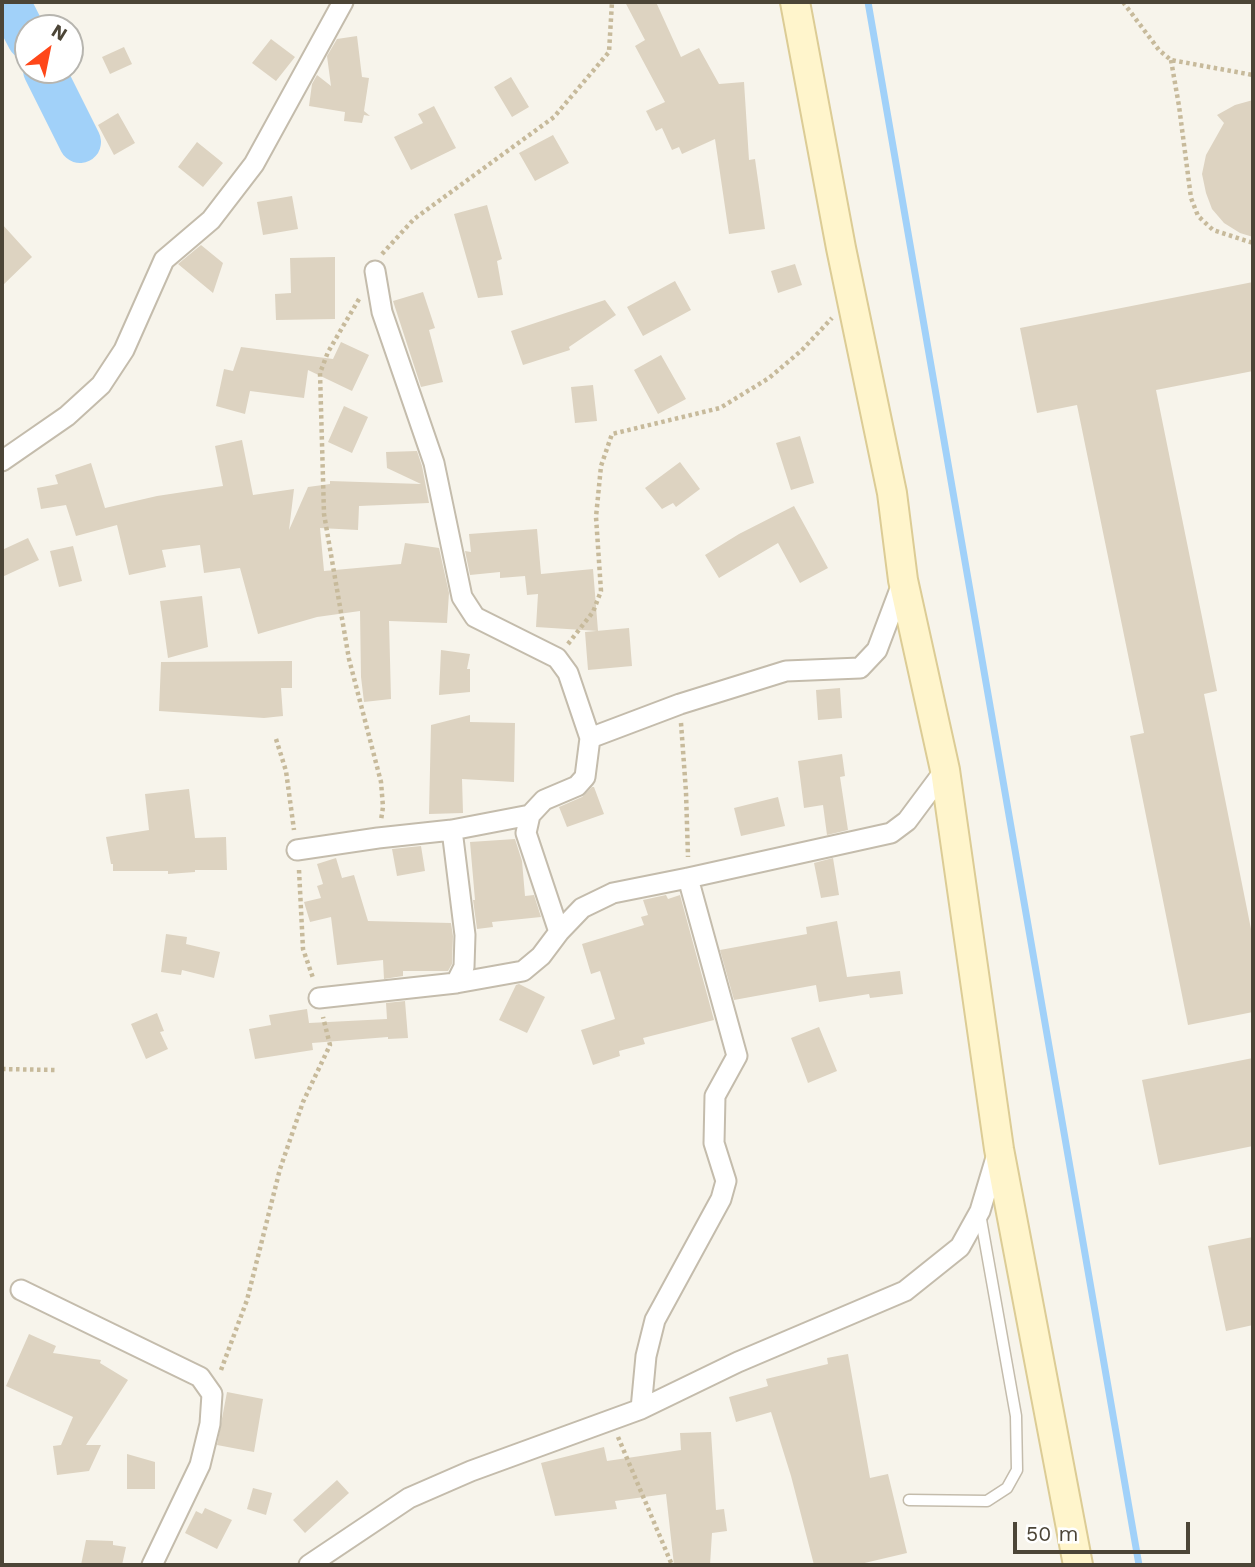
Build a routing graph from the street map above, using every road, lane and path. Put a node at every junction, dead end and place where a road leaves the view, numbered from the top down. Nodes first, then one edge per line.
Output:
1 (343, 2) edge
2 (795, 2) edge
3 (1123, 2) edge
4 (1171, 60) junction
5 (1253, 75) edge
6 (1253, 243) edge
7 (375, 271) dead end
8 (851, 297) junction
9 (2, 461) edge
10 (903, 580) junction
11 (557, 658) junction
12 (680, 705) junction
13 (590, 738) junction
14 (276, 739) dead end
15 (944, 770) junction
16 (530, 815) junction
17 (452, 830) junction
18 (297, 850) junction
19 (688, 878) junction
20 (559, 932) junction
21 (456, 983) junction
22 (319, 998) junction
23 (2, 1069) edge
24 (55, 1070) dead end
25 (999, 1149) junction
26 (980, 1210) junction
27 (21, 1290) dead end
28 (212, 1394) junction
29 (641, 1409) junction
30 (610, 1420) junction
31 (909, 1500) dead end
32 (152, 1565) edge
33 (309, 1565) edge
34 (672, 1565) edge
35 (1078, 1565) edge

1 - 9 street
2 - 8 main road
3 - 4 path
4 - 5 path
4 - 6 path
7 - 11 street
8 - 10 main road
8 - 11 path
10 - 12 street
10 - 15 main road
11 - 13 street
12 - 13 street
12 - 19 path
13 - 16 street
14 - 18 path
15 - 19 street
15 - 25 main road
16 - 17 street
16 - 20 street
17 - 18 street
17 - 21 street
18 - 22 path
19 - 20 street
19 - 29 street
20 - 21 street
21 - 22 street
22 - 28 path
23 - 24 path
25 - 26 street
25 - 35 main road
26 - 29 street
26 - 31 lane
27 - 28 street
28 - 32 street
29 - 30 street
30 - 33 street
30 - 34 path

